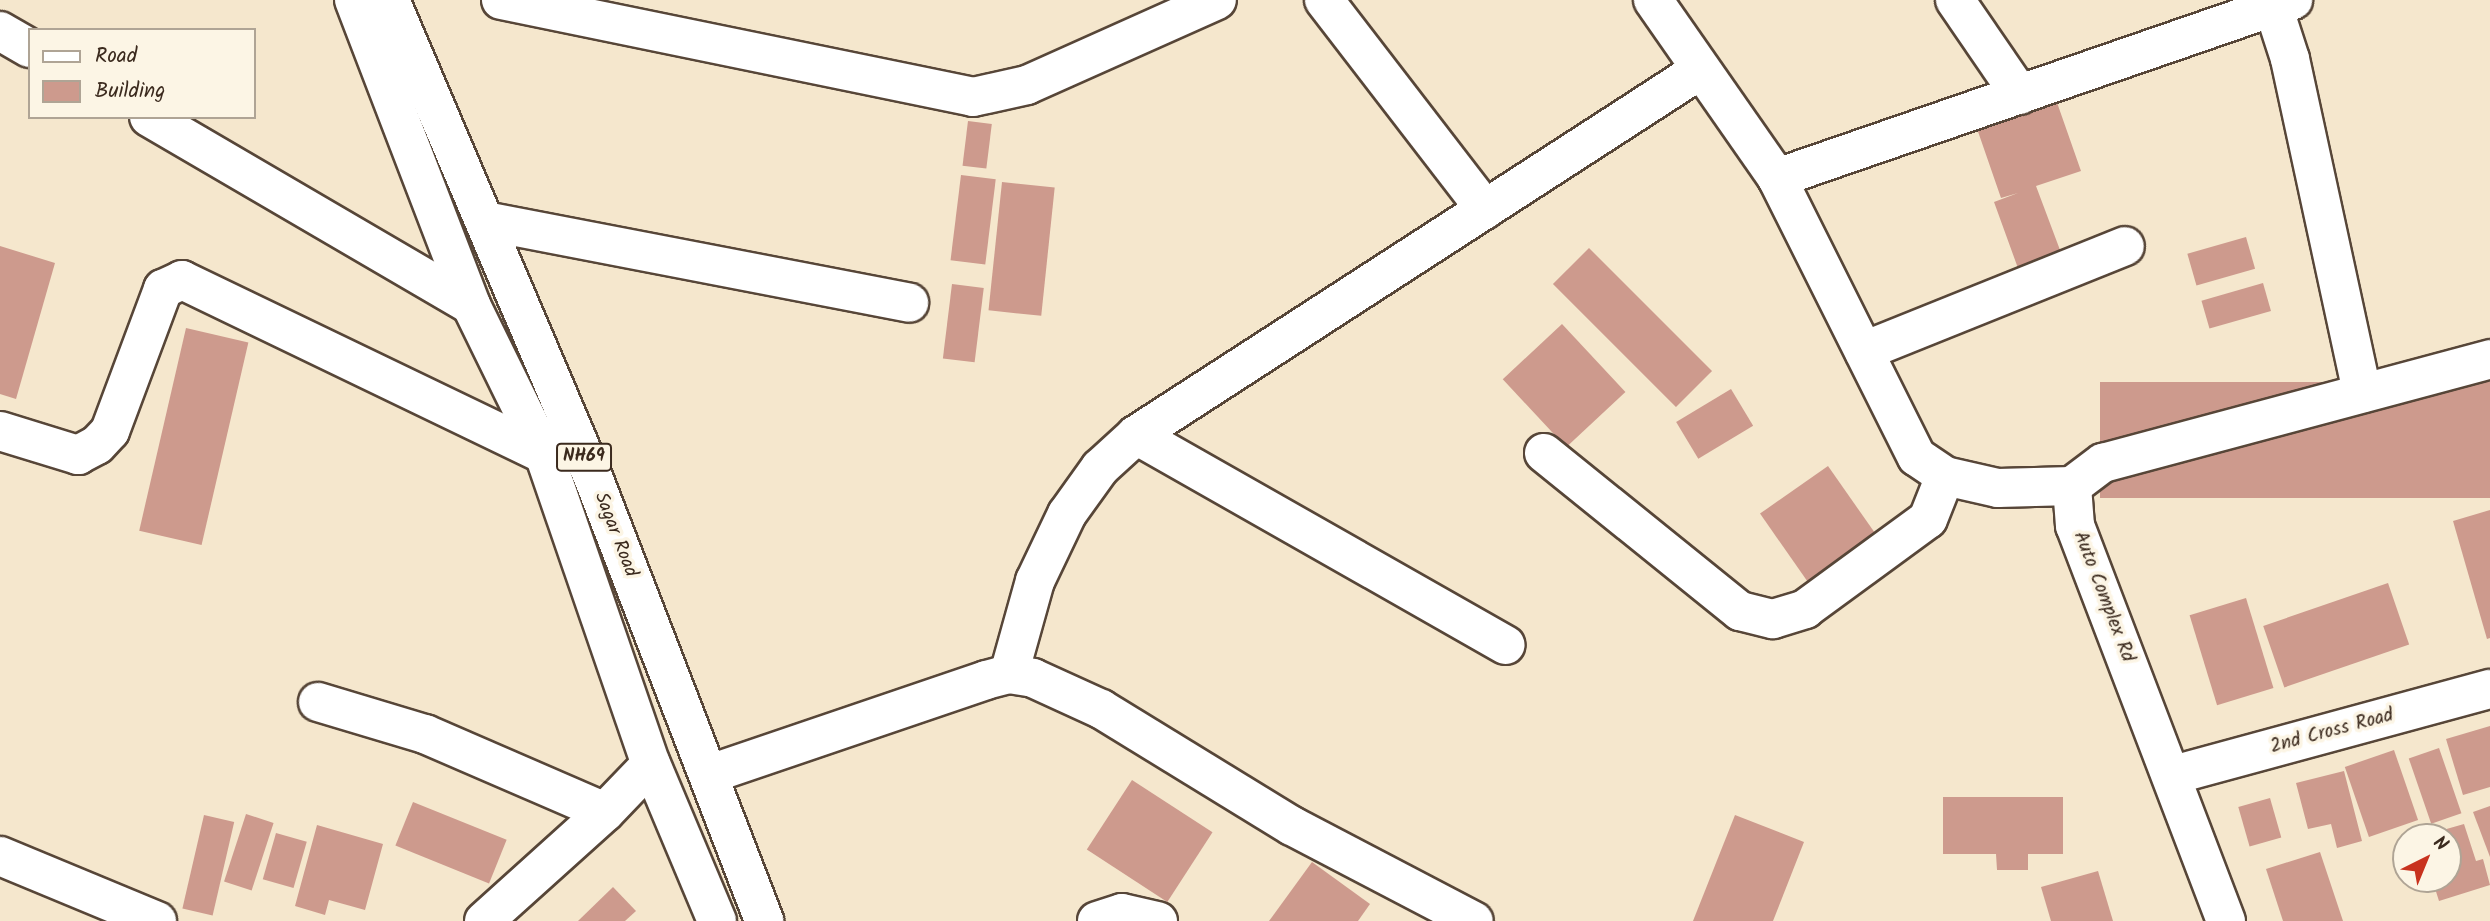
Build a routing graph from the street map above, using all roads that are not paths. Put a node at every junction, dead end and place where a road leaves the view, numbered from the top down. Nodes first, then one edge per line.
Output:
1 (354, 0) edge
2 (390, 0) edge
3 (501, 0) edge
4 (1217, 0) edge
5 (1324, 0) edge
6 (1653, 0) edge
7 (1955, 0) edge
8 (2280, 3) edge
9 (0, 31) edge
10 (28, 47) edge
11 (1700, 70) junction
12 (2020, 95) junction
13 (152, 119) edge
14 (1777, 178) junction
15 (1485, 209) junction
16 (485, 222) junction
17 (2125, 246) dead end
18 (909, 303) dead end
19 (471, 305) junction
20 (1864, 351) junction
21 (2490, 359) edge
22 (2362, 393) junction
23 (0, 431) edge
24 (1136, 435) junction
25 (1544, 453) dead end
26 (544, 454) junction
27 (1945, 476) junction
28 (2072, 486) junction
29 (1505, 645) dead end
30 (1009, 674) junction
31 (2490, 689) edge
32 (317, 702) dead end
33 (651, 764) junction
34 (710, 774) junction
35 (2173, 775) junction
36 (605, 812) junction
37 (0, 856) edge
38 (158, 921) edge
39 (484, 921) edge
40 (717, 921) edge
41 (764, 921) edge
42 (1097, 921) edge
43 (1158, 921) edge
44 (1474, 921) edge
45 (2226, 921) edge

1 - 19 main road, Sagar Road / NH69
2 - 16 main road, Sagar Road / NH69
3 - 4 main road
5 - 15 main road
6 - 11 main road
7 - 12 main road
8 - 12 main road
8 - 22 main road
9 - 10 main road
11 - 14 main road
11 - 15 main road
12 - 14 main road
13 - 19 main road
14 - 20 main road
15 - 24 main road
16 - 18 main road
16 - 34 main road, Sagar Road / NH69
17 - 20 main road
19 - 26 main road, Sagar Road / NH69
20 - 27 main road
21 - 22 main road
22 - 28 main road
23 - 26 main road
24 - 29 main road
24 - 30 main road
25 - 27 main road
26 - 33 main road, Sagar Road / NH69
27 - 28 main road
28 - 35 main road, Auto Complex Rd
30 - 34 main road
30 - 44 main road
31 - 35 main road, 2nd Cross Road
32 - 36 main road
33 - 36 main road
33 - 40 main road, Sagar Road / NH69
34 - 41 main road, Sagar Road / NH69
35 - 45 main road, Auto Complex Rd
36 - 39 main road
37 - 38 main road
42 - 43 main road

